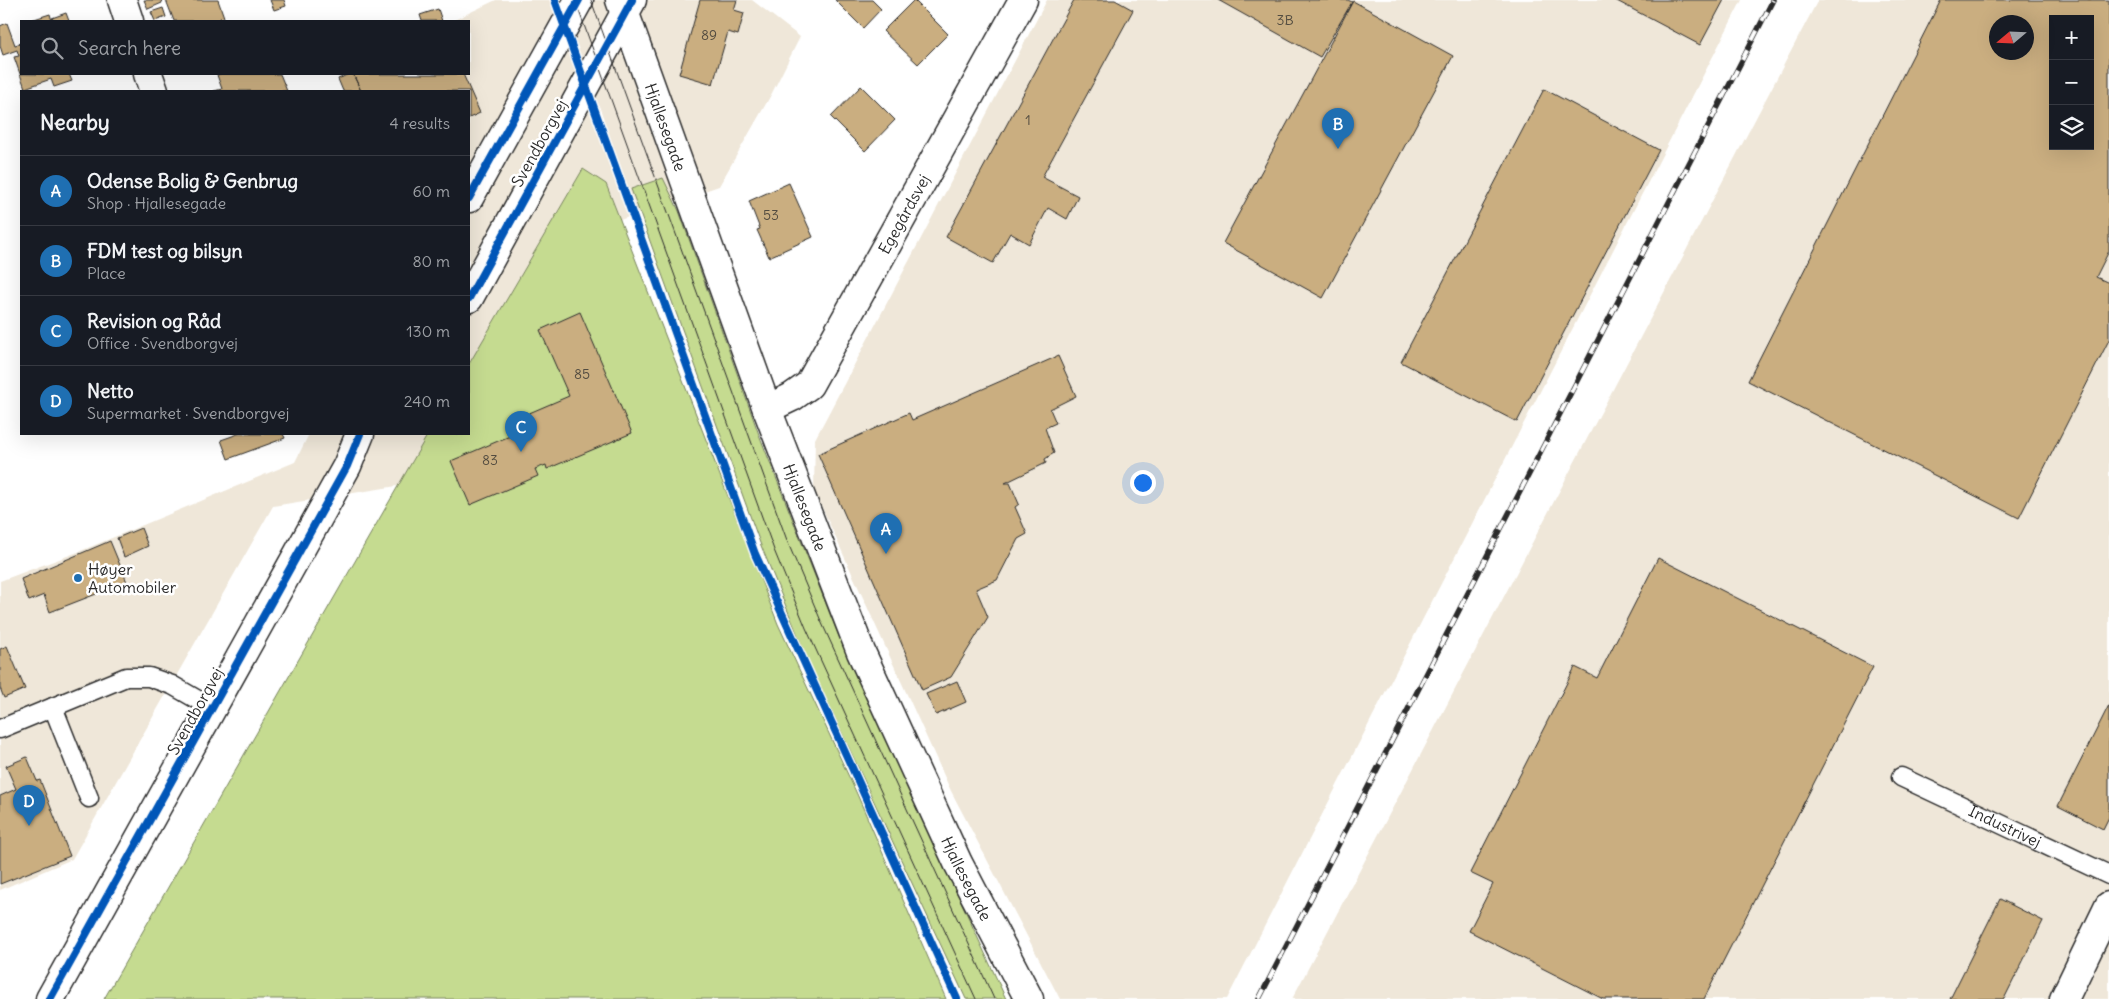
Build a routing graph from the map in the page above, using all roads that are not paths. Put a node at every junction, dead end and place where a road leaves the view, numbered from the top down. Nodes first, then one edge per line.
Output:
1 (122, 0) edge
2 (579, 0) edge
3 (1022, 0) edge
4 (626, 5) edge
5 (129, 20) edge
6 (148, 75) edge
7 (154, 90) edge
8 (470, 196) edge
9 (470, 296) edge
10 (767, 408) junction
11 (360, 435) edge
12 (371, 435) edge
13 (347, 466) junction
14 (54, 707) junction
15 (212, 708) junction
16 (0, 729) edge
17 (1901, 777) dead end
18 (89, 798) dead end
19 (2109, 875) edge
20 (2109, 906) edge
21 (50, 999) edge
22 (1029, 999) edge
23 (2064, 999) edge

1 - 5 street
2 - 8 street
3 - 10 street, Egegårdsvej
4 - 9 street, Svendborgvej
4 - 10 street, Hjallesegade
6 - 7 street
10 - 22 street, Hjallesegade
11 - 13 street, Svendborgvej
12 - 13 street, Svendborgvej
13 - 15 street, Svendborgvej
14 - 15 lane
14 - 16 lane
14 - 18 lane
15 - 21 street, Svendborgvej
17 - 19 lane, Industrivej
20 - 23 street

